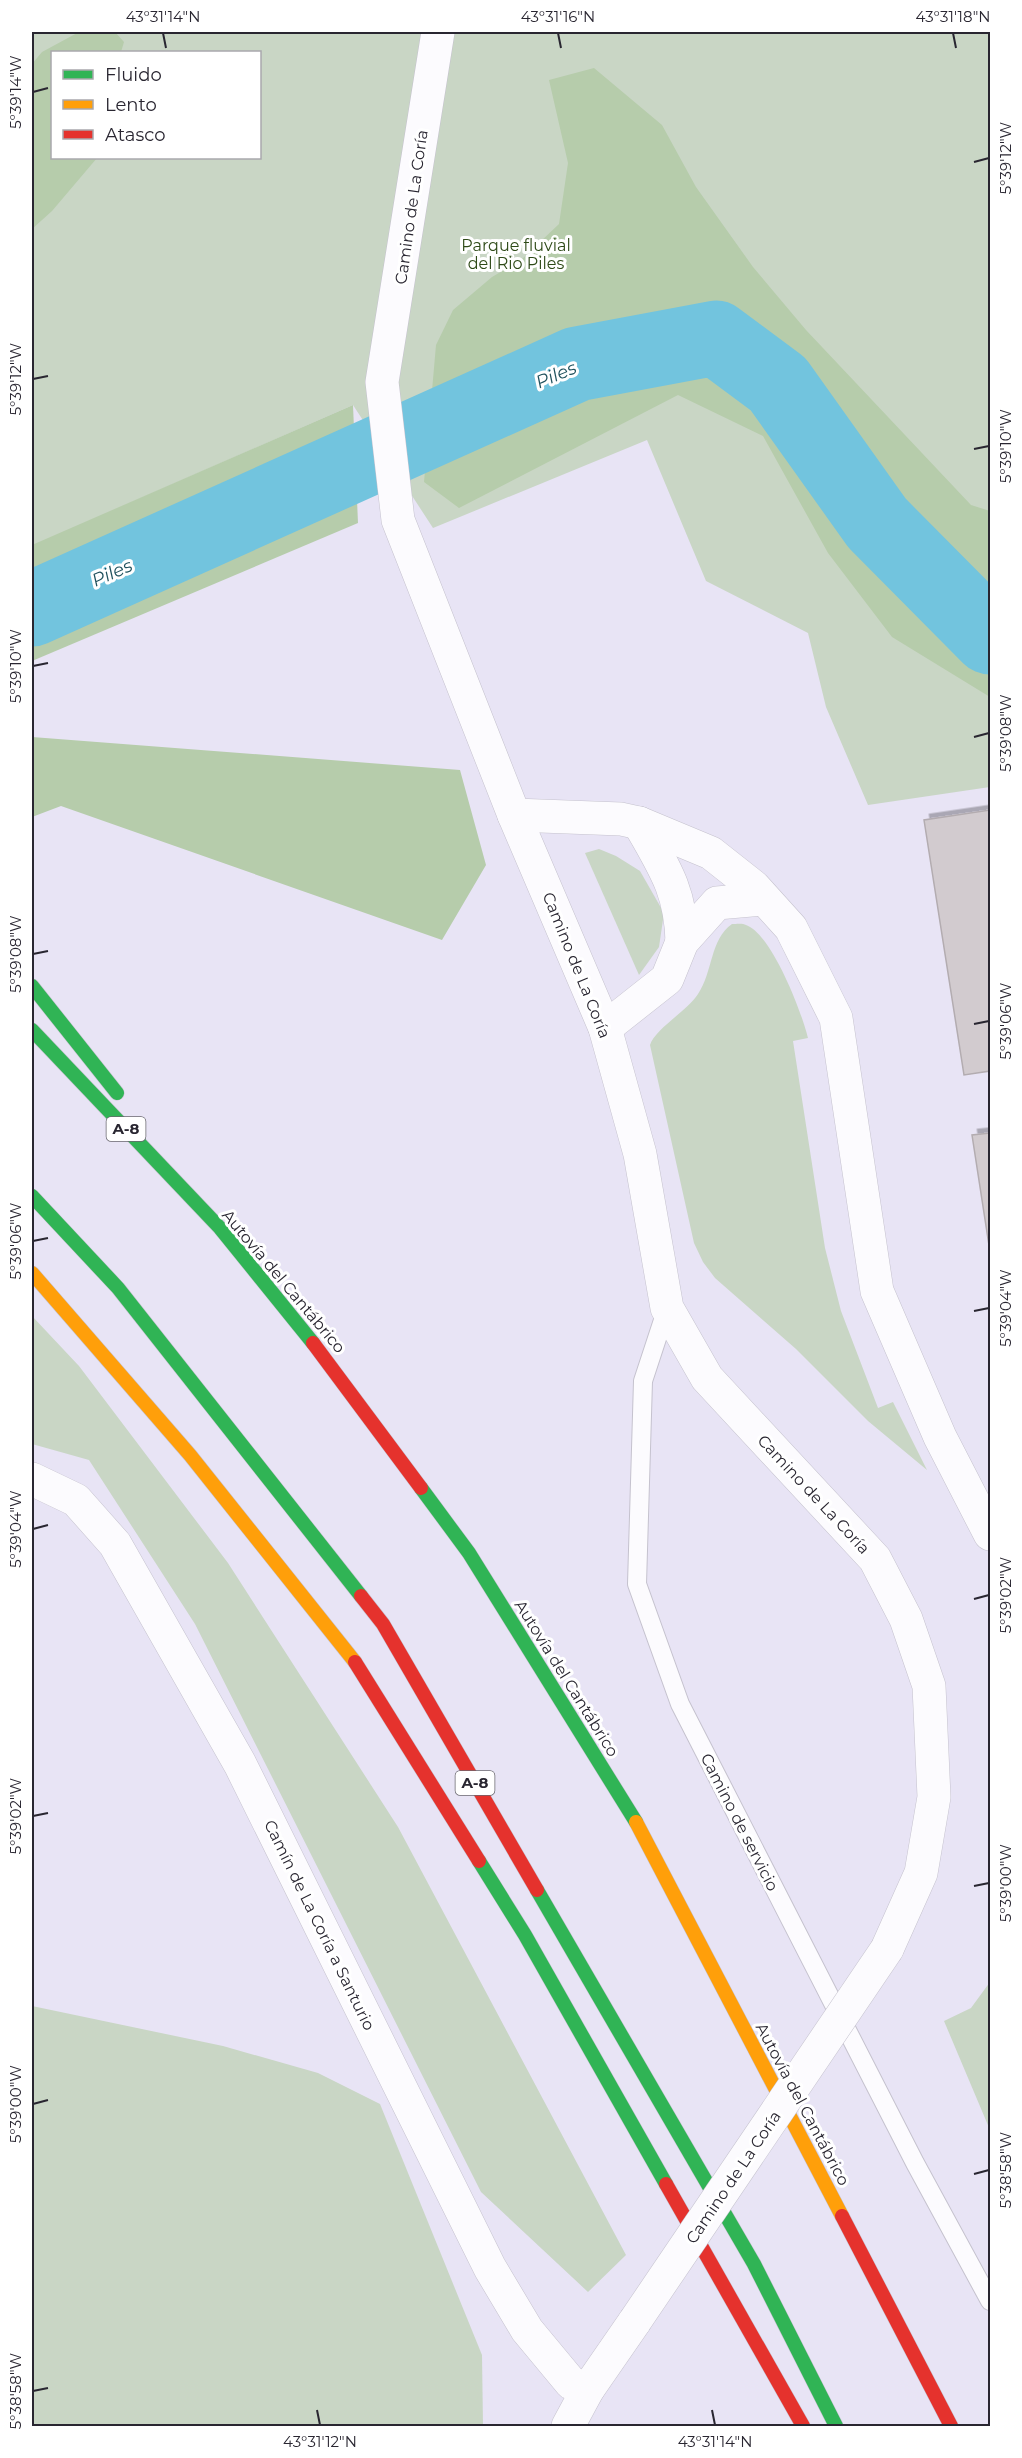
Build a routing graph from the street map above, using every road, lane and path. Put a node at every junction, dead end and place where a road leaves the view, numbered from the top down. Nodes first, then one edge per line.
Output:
1 (438, 32) edge
2 (514, 815) junction
3 (639, 823) junction
4 (764, 898) junction
5 (682, 942) junction
6 (32, 986) edge
7 (605, 1028) junction
8 (32, 1030) edge
9 (32, 1196) edge
10 (220, 1228) junction
11 (32, 1273) edge
12 (667, 1308) junction
13 (32, 1479) edge
14 (990, 1534) edge
15 (990, 2301) edge
16 (588, 2389) junction
17 (568, 2427) edge
18 (803, 2427) edge
19 (836, 2427) edge
20 (951, 2427) edge

1 - 2 street, Camino de La Coría
2 - 3 street
2 - 7 street, Camino de La Coría
3 - 4 street
3 - 5 street
4 - 5 street
4 - 14 street
5 - 7 street
6 - 10 highway
7 - 12 street, Camino de La Coría
8 - 10 highway, Autovía del Cantábrico / A-8
9 - 19 highway, A-8
10 - 20 highway, Autovía del Cantábrico / A-8
11 - 18 highway
12 - 15 lane, Camino de servicio
12 - 16 street, Camino de La Coría, bridge
13 - 16 street, Camín de La Coría a Santurio
16 - 17 street, Camino de La Coría

